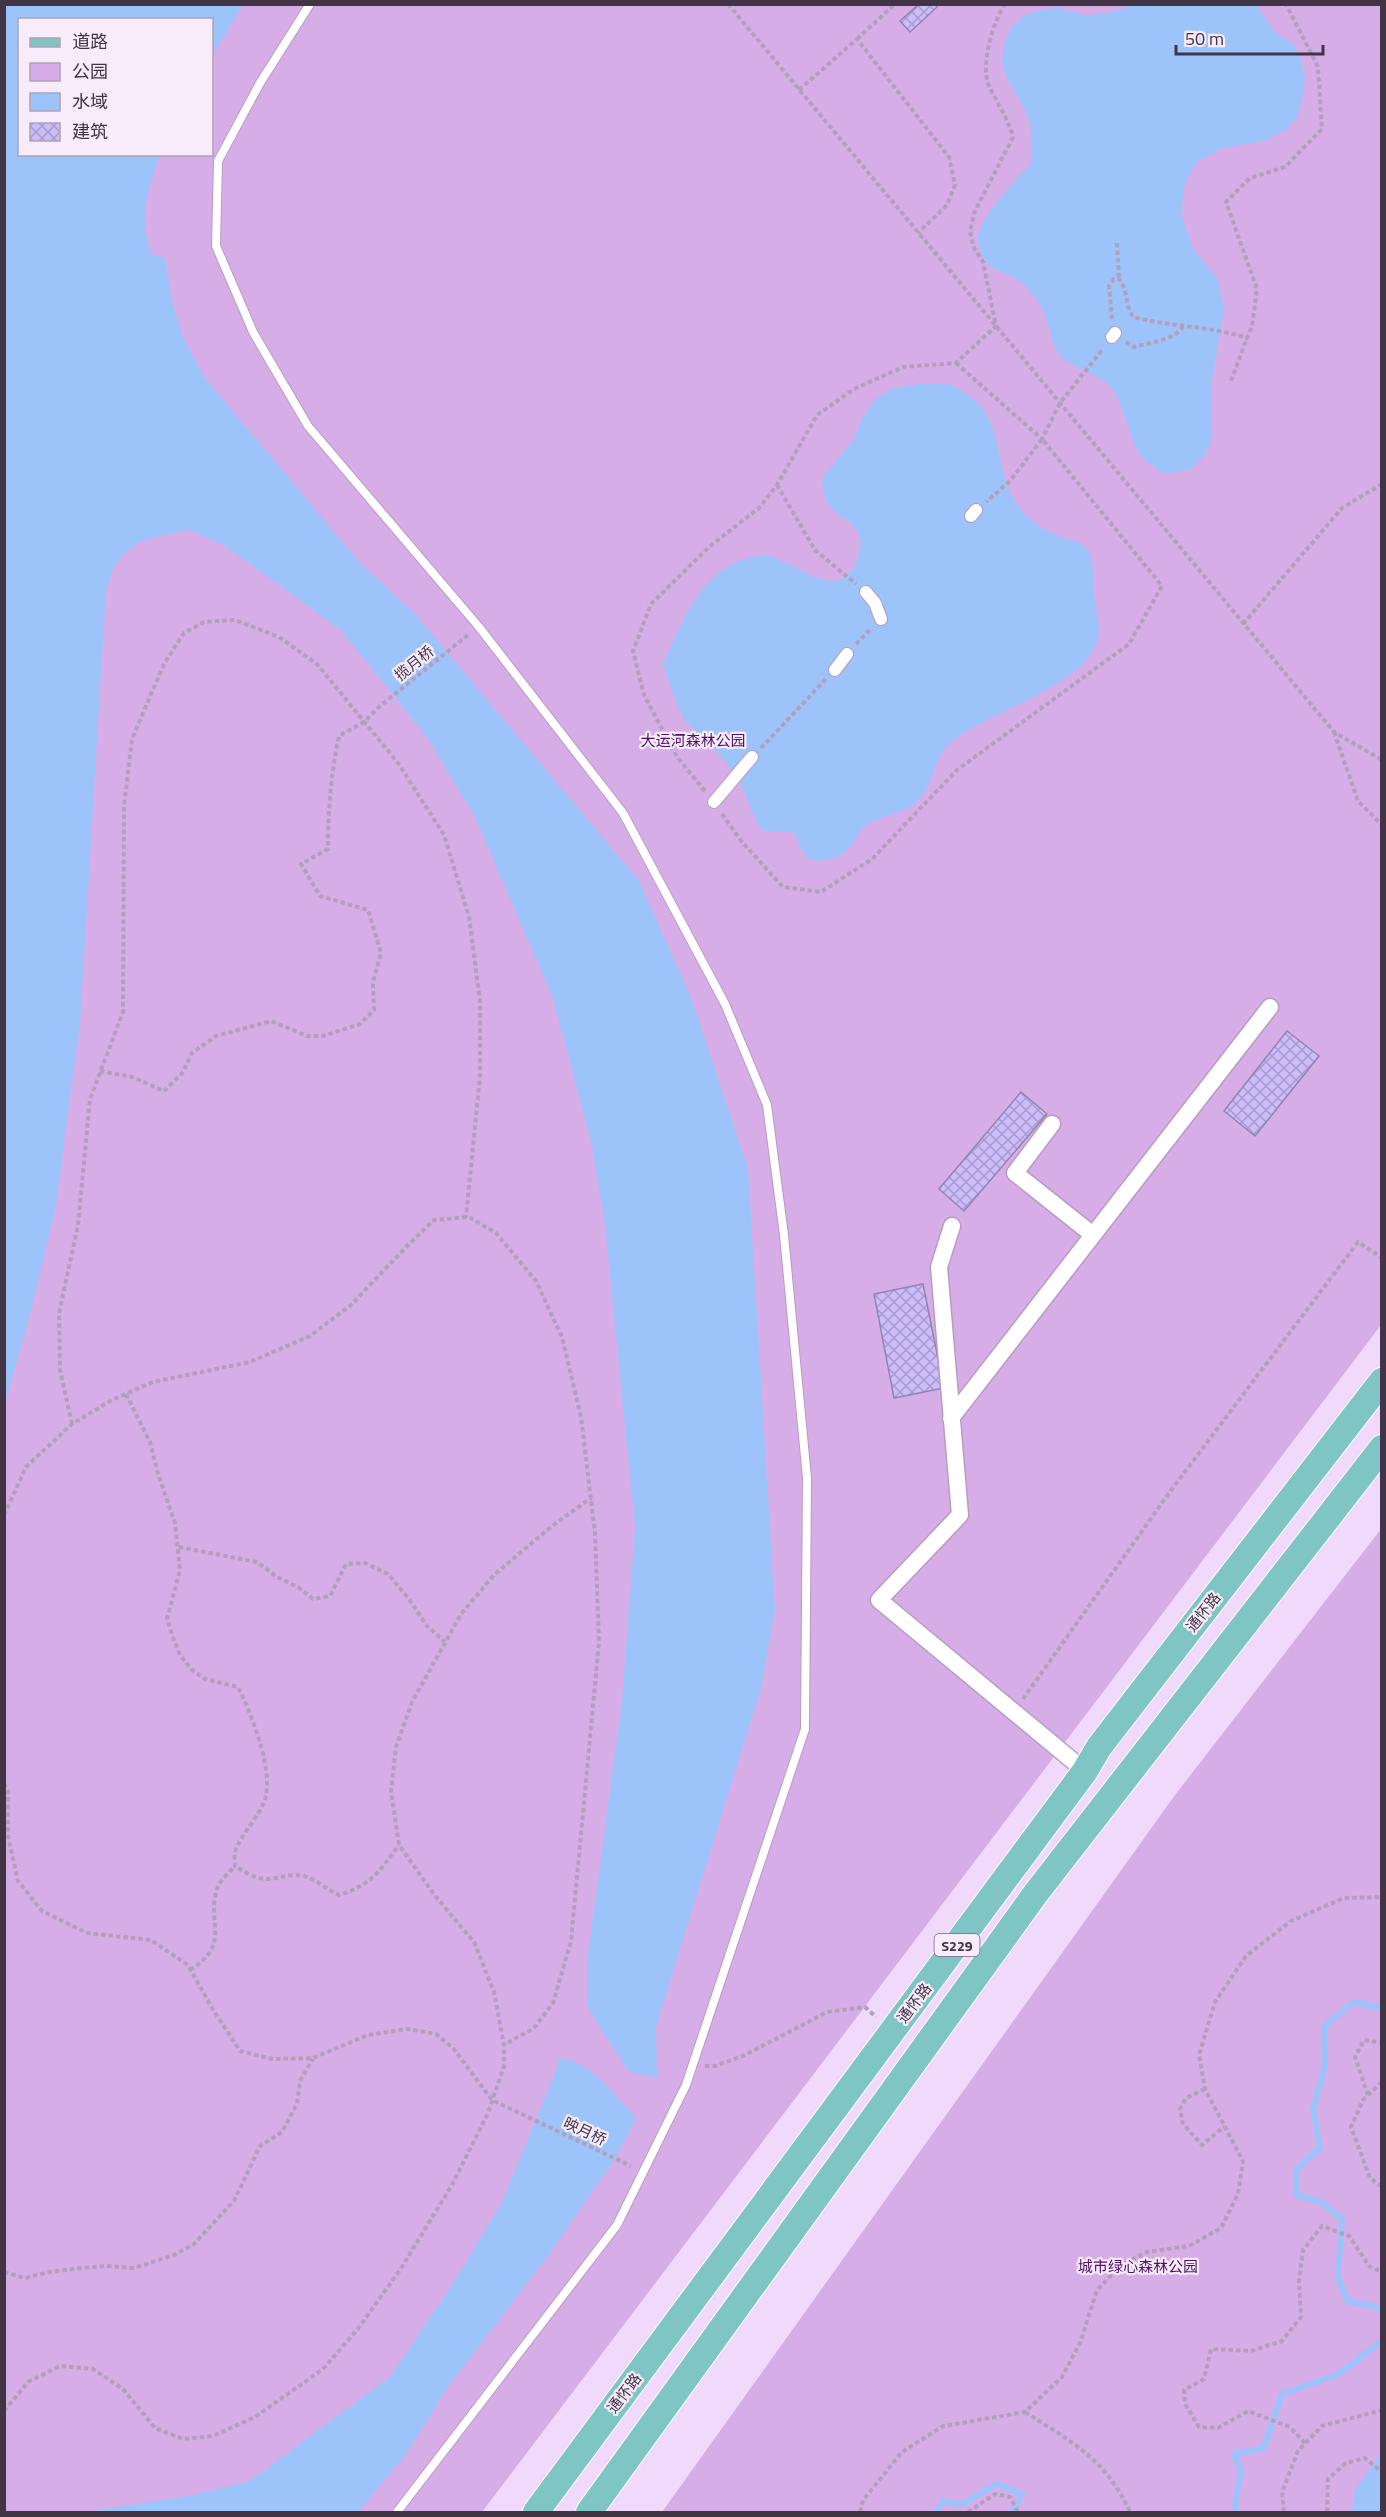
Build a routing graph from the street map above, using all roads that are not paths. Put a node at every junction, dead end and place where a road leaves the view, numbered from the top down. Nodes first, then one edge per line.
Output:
1 (310, 4) edge
2 (866, 592) dead end
3 (881, 619) road end
4 (847, 654) road end
5 (836, 670) road end
6 (752, 757) road end
7 (714, 802) dead end
8 (1270, 1006) dead end
9 (1052, 1124) dead end
10 (952, 1226) dead end
11 (1093, 1235) junction
12 (1382, 1381) edge
13 (951, 1418) junction
14 (1382, 1448) edge
15 (1085, 1771) junction
16 (398, 2512) edge
17 (536, 2512) edge
18 (589, 2512) edge

1 - 16 lane
2 - 3 street
4 - 5 street
6 - 7 street
8 - 11 street
9 - 11 street
10 - 13 street
11 - 13 street
12 - 15 main road, 通怀路 / S229
13 - 15 street
14 - 18 main road, S229
15 - 17 main road, 通怀路 / S229

